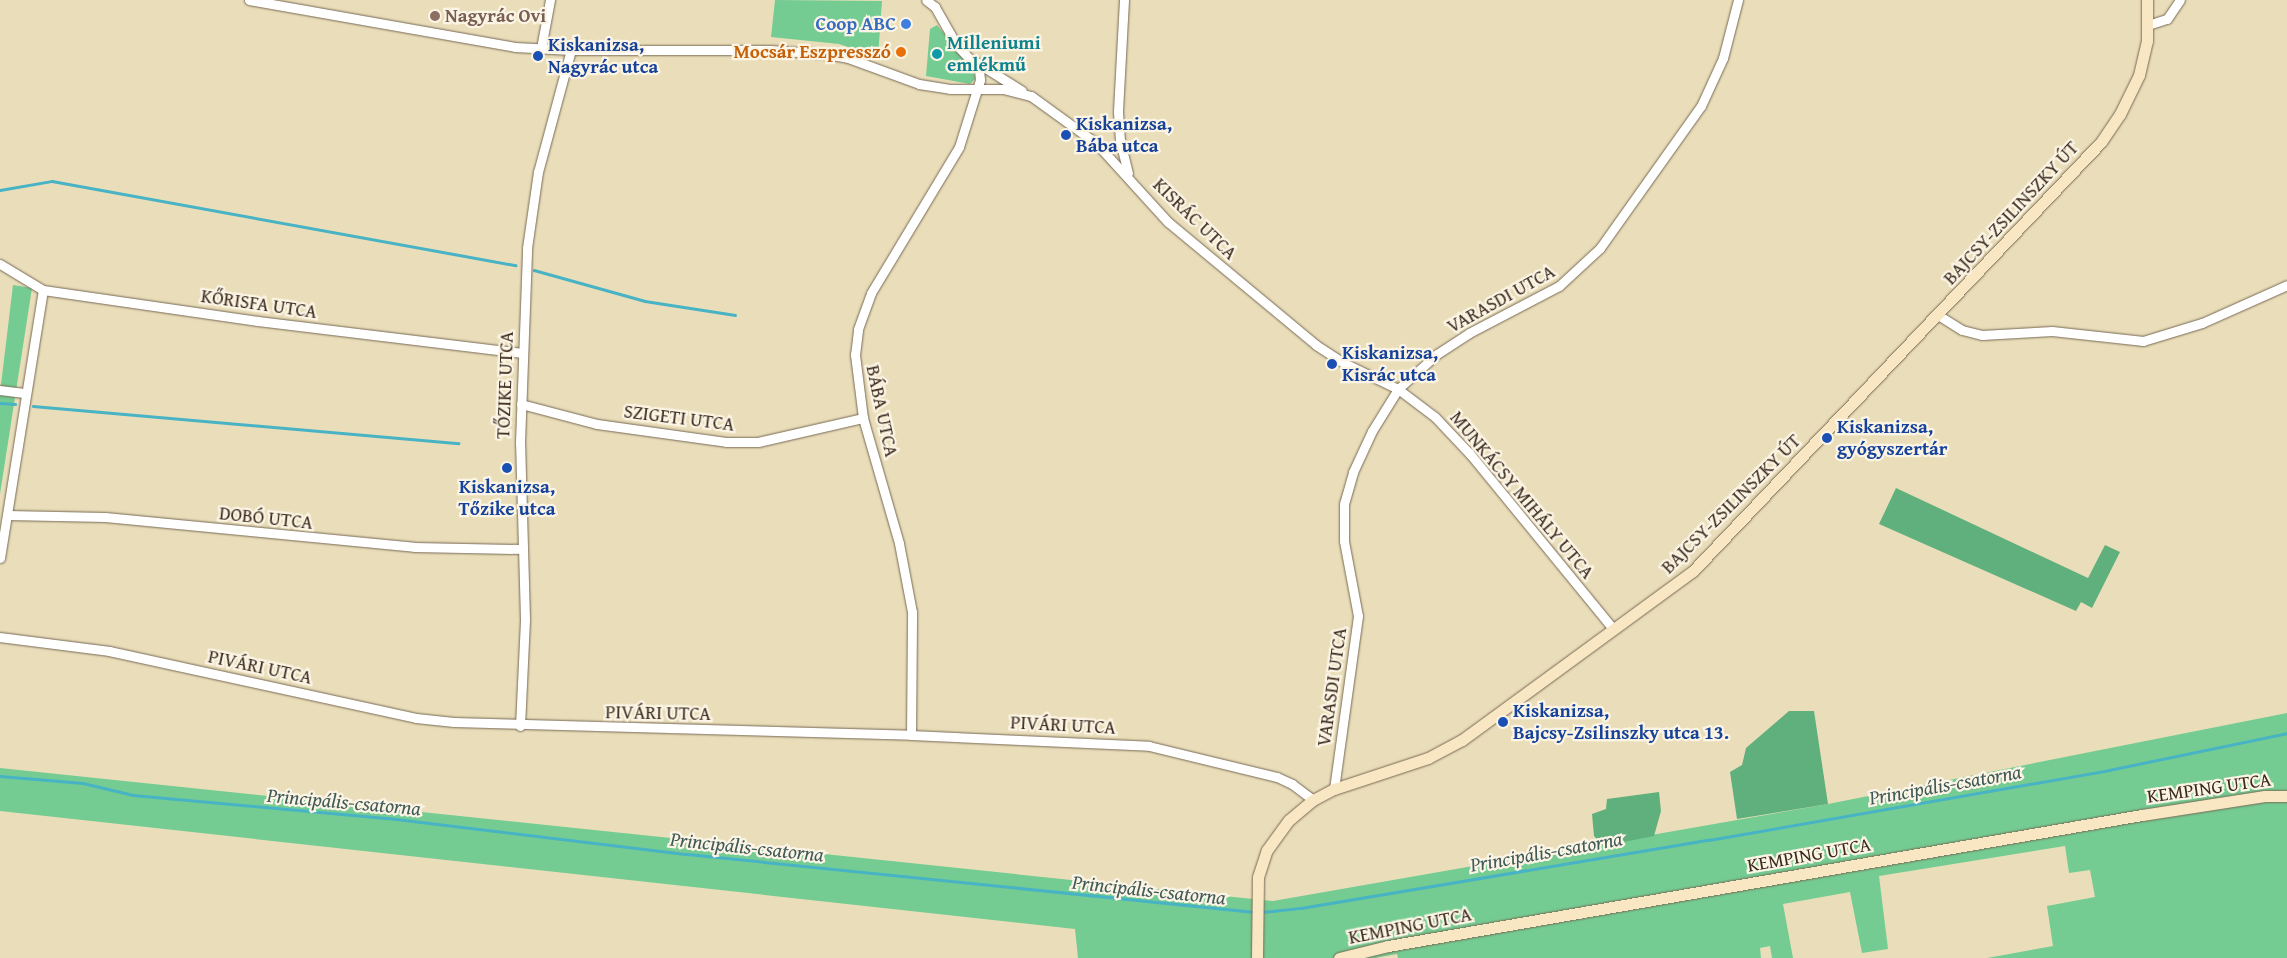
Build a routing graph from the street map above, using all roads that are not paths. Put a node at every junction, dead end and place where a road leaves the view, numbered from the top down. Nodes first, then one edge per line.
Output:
1 (249, 0) edge
2 (550, 0) edge
3 (926, 0) edge
4 (1124, 0) edge
5 (1738, 0) edge
6 (2148, 0) edge
7 (2180, 0) edge
8 (281, 3) edge
9 (934, 3) edge
10 (2148, 25) junction
11 (541, 48) junction
12 (571, 50) junction
13 (974, 61) junction
14 (977, 90) junction
15 (1031, 96) junction
16 (1130, 178) junction
17 (0, 264) edge
18 (2287, 284) edge
19 (43, 290) junction
20 (1938, 315) junction
21 (522, 353) junction
22 (1398, 389) junction
23 (0, 390) edge
24 (26, 393) junction
25 (521, 404) junction
26 (863, 418) junction
27 (7, 515) junction
28 (521, 549) junction
29 (0, 558) edge
30 (1613, 629) junction
31 (0, 637) edge
32 (520, 726) junction
33 (911, 734) junction
34 (1334, 789) junction
35 (2287, 796) edge
36 (1313, 800) junction
37 (1257, 958) edge
38 (1339, 958) edge

1 - 8 street, KISRÁC UTCA
2 - 11 street
3 - 9 street
4 - 16 street
5 - 22 street, VARASDI UTCA
6 - 10 street, BAJCSY-ZSILINSZKY ÚT
7 - 10 street
8 - 11 street, KISRÁC UTCA
9 - 13 street
10 - 20 street, BAJCSY-ZSILINSZKY ÚT
11 - 12 street, KISRÁC UTCA
12 - 14 street, KISRÁC UTCA
12 - 21 street, TŐZIKE UTCA
13 - 14 street
13 - 15 street
14 - 15 street, KISRÁC UTCA
14 - 26 street, BÁBA UTCA
15 - 16 street, KISRÁC UTCA
16 - 22 street, KISRÁC UTCA
17 - 19 street, KŐRISFA UTCA
18 - 20 street
19 - 21 street, KŐRISFA UTCA
19 - 24 street
20 - 30 street, BAJCSY-ZSILINSZKY ÚT
21 - 25 street, TŐZIKE UTCA
22 - 30 street, MUNKÁCSY MIHÁLY UTCA
22 - 34 street, VARASDI UTCA
23 - 24 street
24 - 27 street
25 - 26 street, SZIGETI UTCA
25 - 28 street, TŐZIKE UTCA
26 - 33 street, BÁBA UTCA
27 - 28 street, DOBÓ UTCA
27 - 29 street
28 - 32 street, TŐZIKE UTCA
30 - 34 street, BAJCSY-ZSILINSZKY ÚT
31 - 32 street, PIVÁRI UTCA
32 - 33 street, PIVÁRI UTCA
33 - 36 street, PIVÁRI UTCA
34 - 36 street, BAJCSY-ZSILINSZKY ÚT
35 - 38 street, KEMPING UTCA
36 - 37 street, BAJCSY-ZSILINSZKY ÚT

